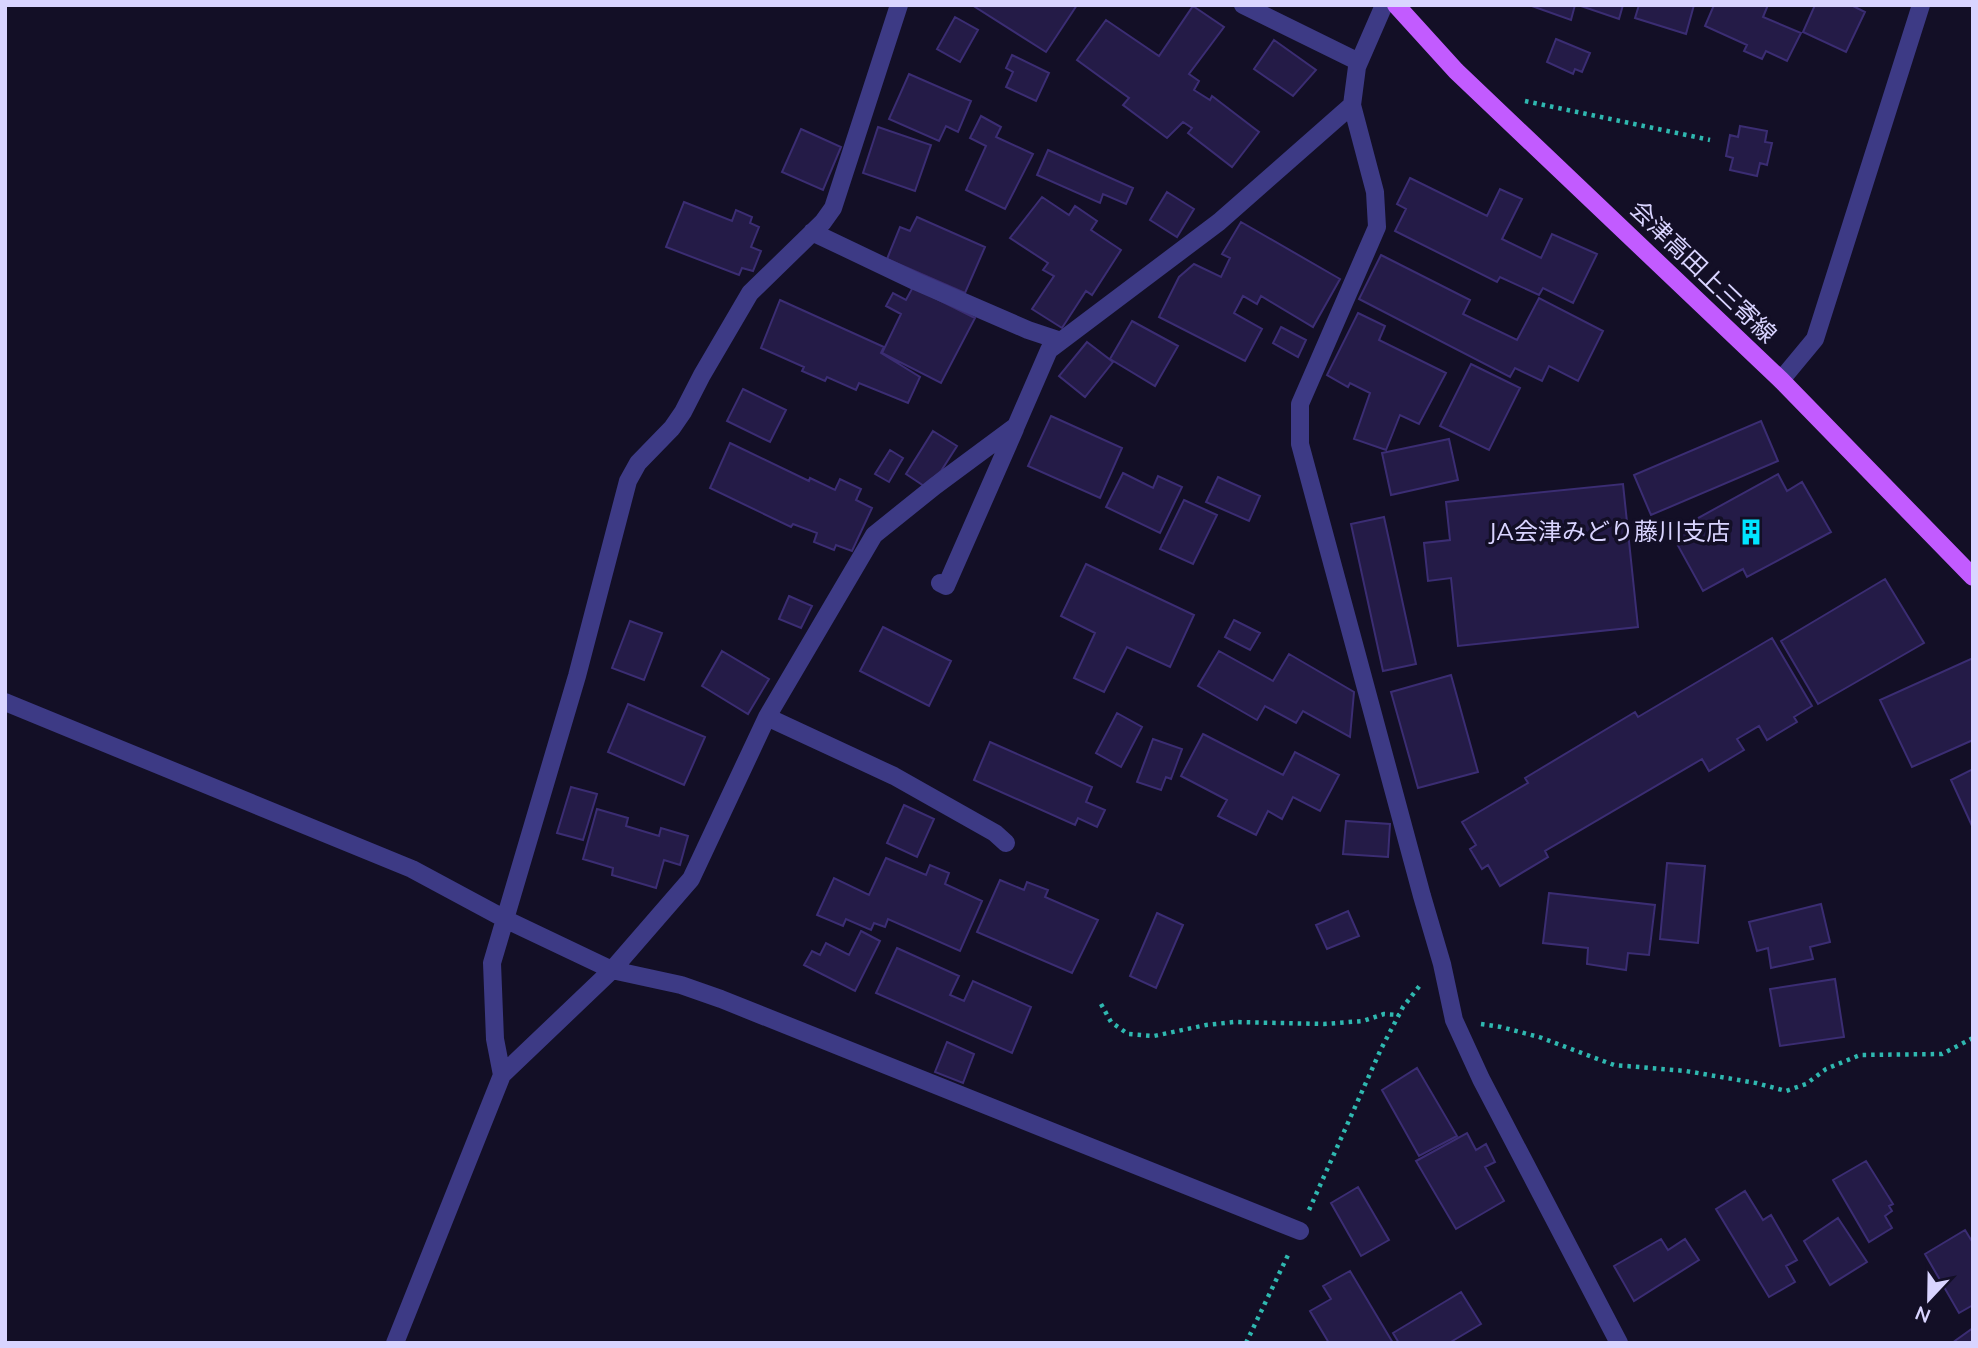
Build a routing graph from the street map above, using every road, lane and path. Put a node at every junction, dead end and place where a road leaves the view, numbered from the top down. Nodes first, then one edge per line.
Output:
1 (899, 5) edge
2 (1243, 5) edge
3 (1384, 5) edge
4 (1396, 5) edge
5 (1921, 5) edge
6 (1359, 62) junction
7 (1352, 105) junction
8 (1497, 109) junction
9 (1710, 140) dead end
10 (813, 232) junction
11 (1061, 341) junction
12 (1781, 380) junction
13 (1016, 426) junction
14 (1973, 577) edge
15 (940, 583) dead end
16 (5, 702) edge
17 (767, 717) junction
18 (1006, 843) dead end
19 (505, 919) junction
20 (1442, 964) junction
21 (612, 970) junction
22 (1101, 1004) dead end
23 (1399, 1015) junction
24 (1454, 1020) junction
25 (1973, 1038) edge
26 (502, 1075) junction
27 (1300, 1231) junction
28 (395, 1343) edge
29 (1246, 1343) edge
30 (1619, 1343) edge

1 - 10 street
2 - 6 street
3 - 6 street
4 - 8 main road, 会津高田上三寄線
5 - 12 street
6 - 7 street
7 - 11 street
7 - 20 street
8 - 9 path
8 - 12 main road, 会津高田上三寄線
10 - 11 street
10 - 19 street
11 - 13 street
12 - 14 main road, 会津高田上三寄線
13 - 15 street
13 - 17 street
16 - 19 street
17 - 18 street
17 - 21 street
19 - 21 street
19 - 26 street
20 - 23 path
20 - 24 street
21 - 26 street
21 - 27 street
22 - 23 path
23 - 27 path
24 - 25 path
24 - 30 street
26 - 28 street
27 - 29 path

